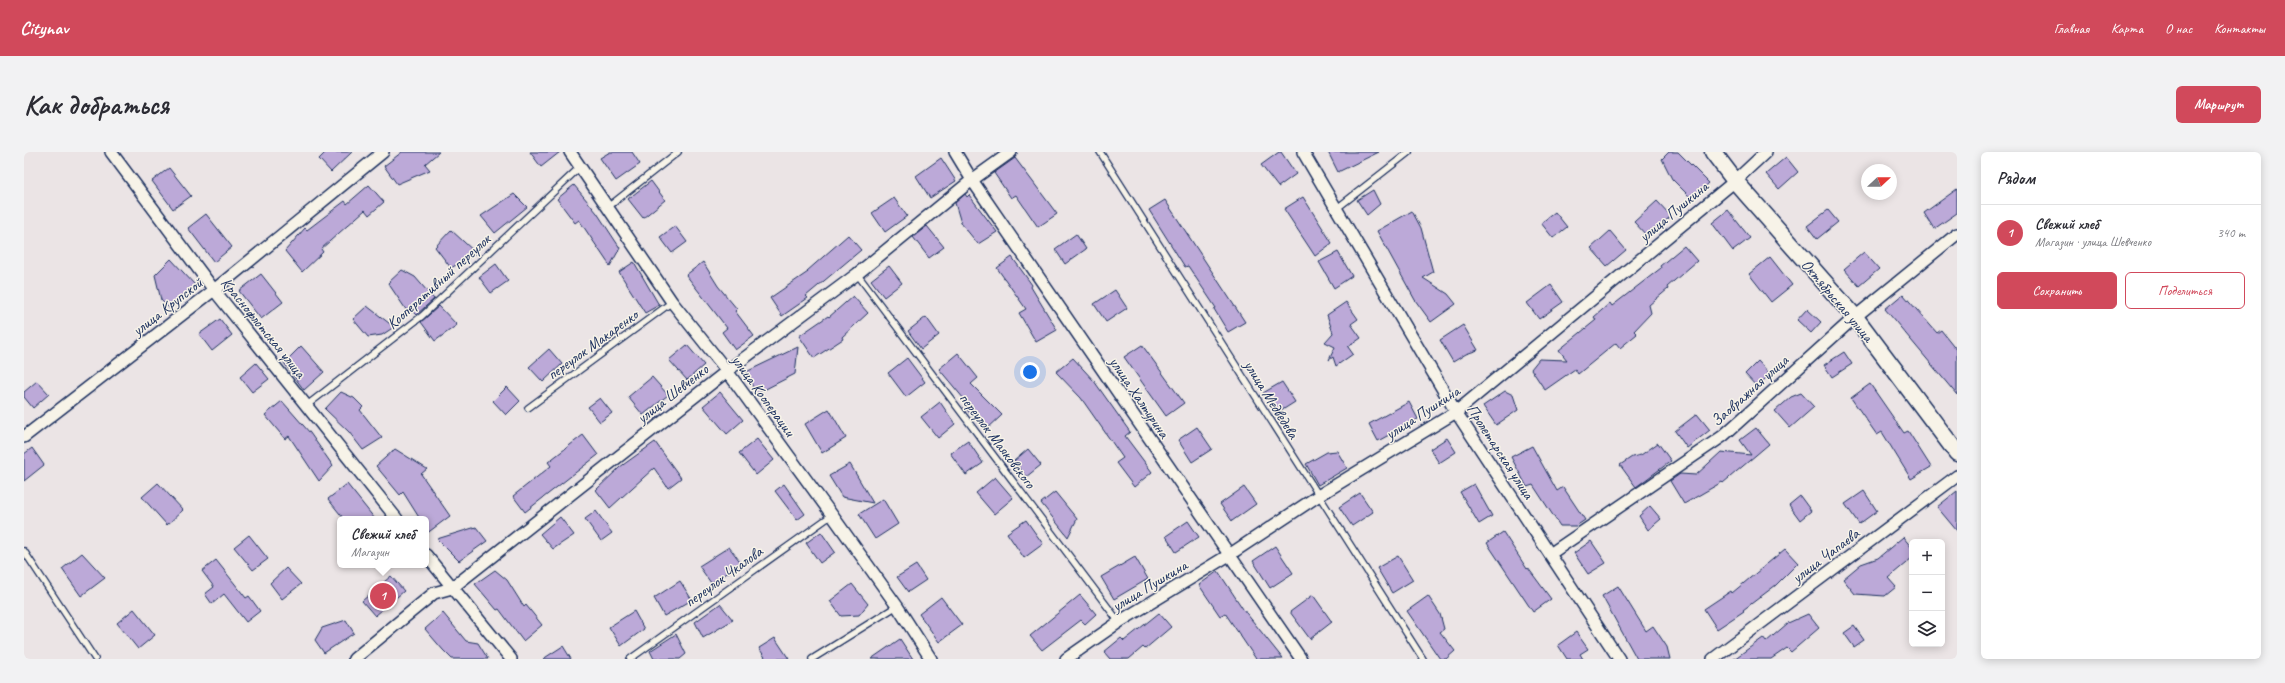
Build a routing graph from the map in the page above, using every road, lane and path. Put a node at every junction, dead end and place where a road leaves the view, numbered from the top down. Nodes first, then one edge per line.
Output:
1 (111, 152) edge
2 (383, 152) edge
3 (570, 152) edge
4 (678, 152) edge
5 (955, 152) edge
6 (1011, 152) edge
7 (1100, 152) edge
8 (1303, 152) edge
9 (1409, 152) edge
10 (1713, 152) edge
11 (1766, 152) edge
12 (580, 167) junction
13 (972, 180) junction
14 (1735, 181) junction
15 (608, 207) junction
16 (1336, 209) junction
17 (1957, 234) edge
18 (857, 274) junction
19 (214, 290) junction
20 (672, 302) junction
21 (1855, 317) junction
22 (727, 371) junction
23 (306, 406) junction
24 (528, 408) dead end
25 (1456, 412) junction
26 (24, 437) edge
27 (1957, 453) edge
28 (1957, 476) edge
29 (1318, 496) junction
30 (832, 514) junction
31 (395, 516) edge
32 (24, 551) edge
33 (1550, 554) junction
34 (1230, 555) junction
35 (429, 559) edge
36 (452, 588) junction
37 (897, 606) junction
38 (1119, 622) junction
39 (95, 659) edge
40 (354, 659) edge
41 (511, 659) edge
42 (630, 659) edge
43 (812, 659) edge
44 (930, 659) edge
45 (1066, 659) edge
46 (1301, 659) edge
47 (1423, 659) edge
48 (1619, 659) edge
49 (1713, 659) edge

1 - 19 street, Краснофлотская улица
2 - 19 street, улица Крупской
3 - 12 street, улица Кооперации
4 - 15 lane
5 - 13 street, улица Халтурина
6 - 13 street, улица Шевченко
7 - 29 lane, улица Медведева
8 - 16 street, Пролетарская улица
9 - 16 lane
10 - 14 street, Октябрьская улица
11 - 14 street, улица Пушкина
12 - 15 street, улица Кооперации
12 - 23 lane, Кооперативный переулок
13 - 18 street, улица Шевченко
13 - 34 street, улица Халтурина
14 - 21 street, Октябрьская улица
14 - 25 street, улица Пушкина
15 - 20 street, улица Кооперации
16 - 25 street, Пролетарская улица
17 - 21 street, Заовражная улица
18 - 22 street, улица Шевченко
18 - 38 lane, переулок Маяковского
19 - 23 street, Краснофлотская улица
19 - 26 street, улица Крупской
20 - 22 street, улица Кооперации
20 - 24 lane, переулок Макаренко
21 - 27 street, Октябрьская улица
21 - 33 street, Заовражная улица
22 - 30 street, улица Кооперации
22 - 36 street, улица Шевченко
23 - 31 street, Краснофлотская улица
25 - 29 street, улица Пушкина
25 - 33 street, Пролетарская улица
28 - 49 street, улица Чапаева
29 - 34 street, улица Пушкина
29 - 47 lane, улица Медведева
30 - 37 street, улица Кооперации
30 - 42 lane, переулок Чкалова
32 - 39 lane
33 - 48 street, Пролетарская улица
34 - 38 street, улица Пушкина
34 - 46 street, улица Халтурина
35 - 36 street
36 - 40 street, улица Шевченко
36 - 41 street
37 - 43 lane
37 - 44 street, улица Кооперации
38 - 45 street, улица Пушкина

